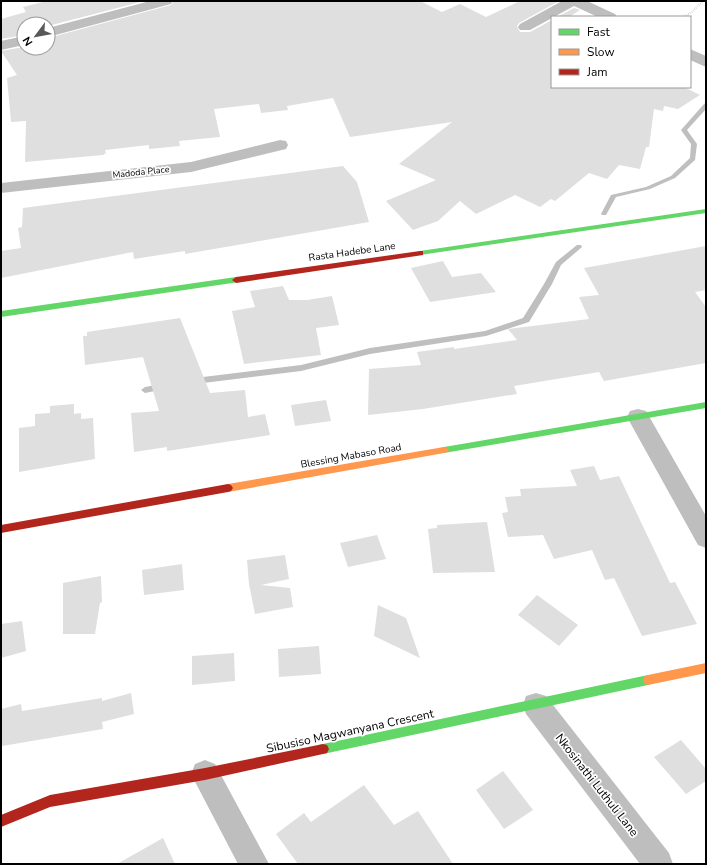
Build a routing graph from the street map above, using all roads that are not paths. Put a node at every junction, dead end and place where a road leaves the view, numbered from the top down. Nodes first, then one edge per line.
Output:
1 (166, 1) edge
2 (572, 1) edge
3 (576, 1) edge
4 (608, 16) edge
5 (524, 28) dead end
6 (56, 31) edge
7 (16, 42) edge
8 (1, 46) edge
9 (691, 54) edge
10 (706, 62) edge
11 (280, 145) dead end
12 (1, 188) edge
13 (706, 211) edge
14 (1, 314) edge
15 (706, 405) edge
16 (638, 417) junction
17 (1, 529) edge
18 (706, 538) edge
19 (706, 668) edge
20 (536, 705) junction
21 (205, 774) junction
22 (1, 820) edge
23 (254, 864) edge
24 (658, 864) edge

1 - 6 street
2 - 5 street
3 - 4 street
7 - 8 street
9 - 10 street
11 - 12 street, Madoda Place
13 - 14 street, Rasta Hadebe Lane
15 - 16 street, Blessing Mabaso Road
16 - 17 street, Blessing Mabaso Road
16 - 18 street
19 - 20 street, Sibusiso Magwanyana Crescent
20 - 21 street, Sibusiso Magwanyana Crescent
20 - 24 street, Nkosinathi Luthuli Lane
21 - 22 street, Sibusiso Magwanyana Crescent
21 - 23 street

